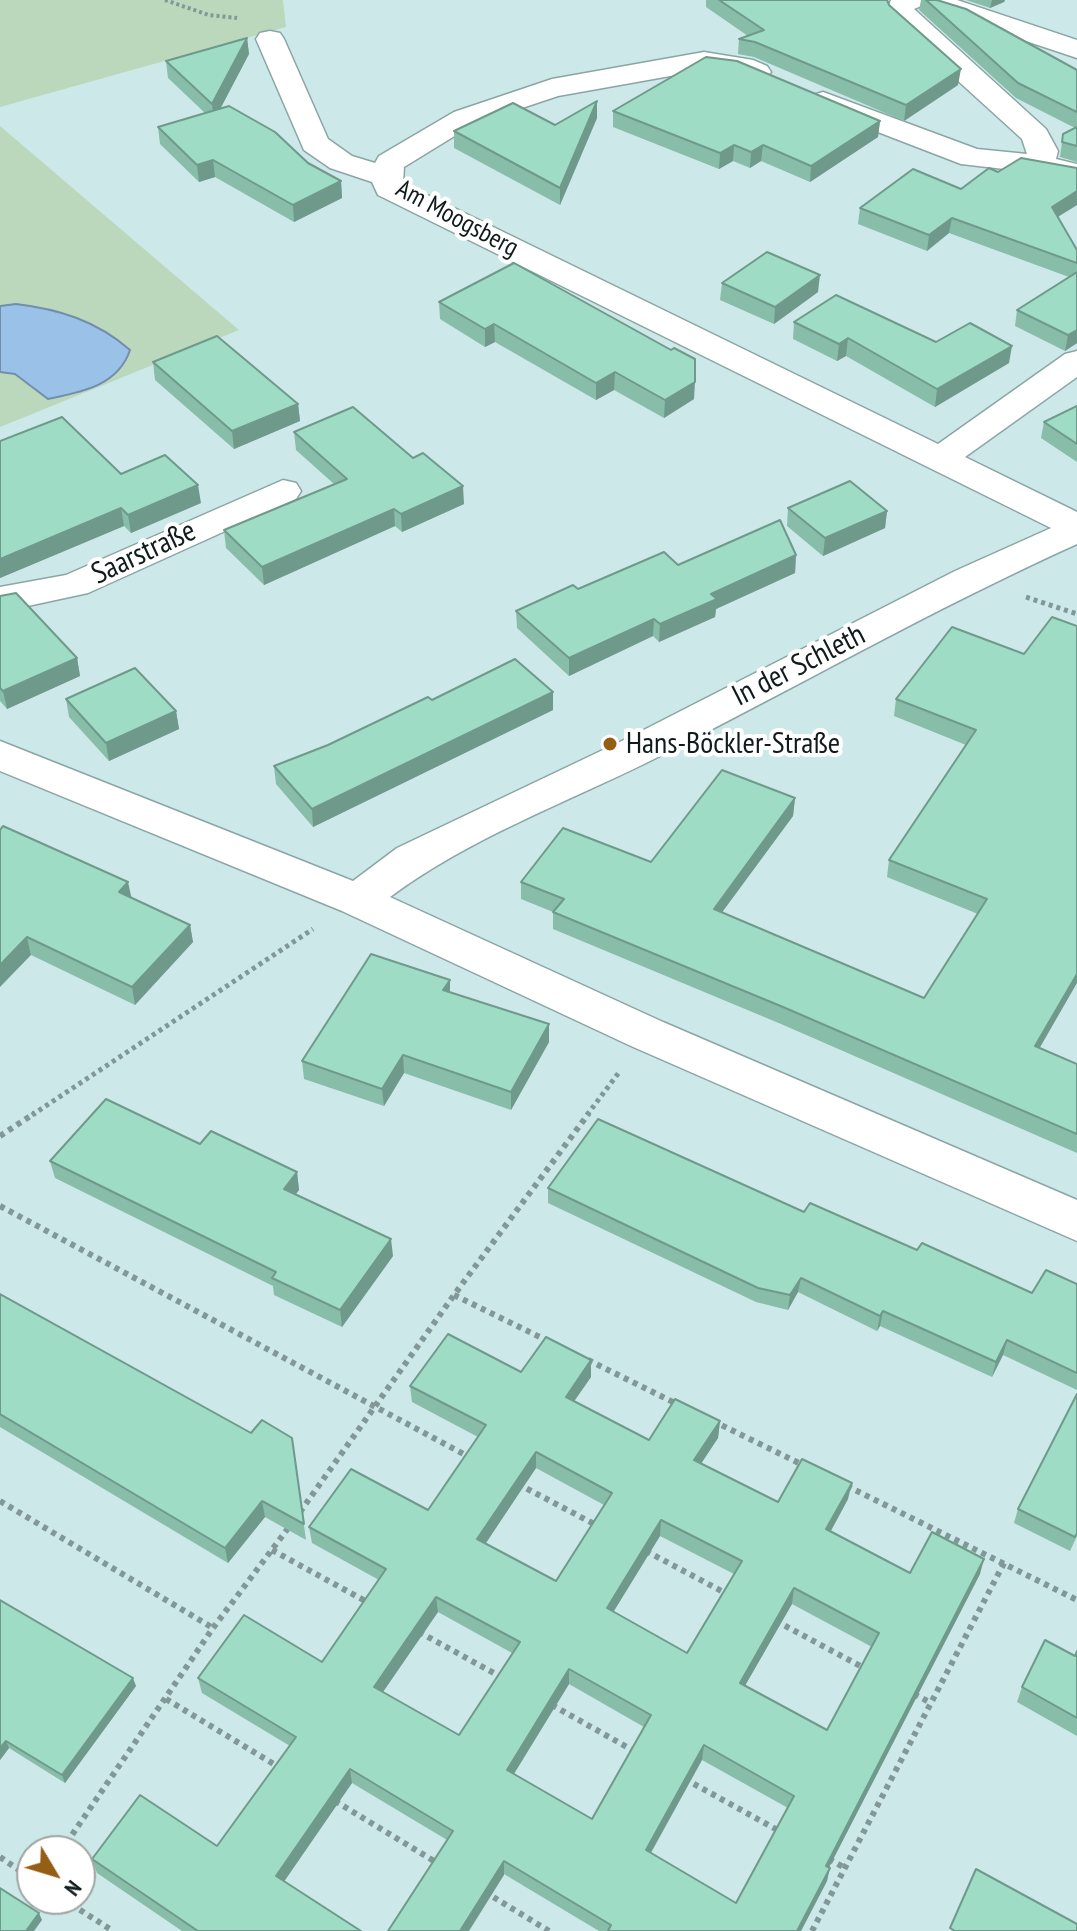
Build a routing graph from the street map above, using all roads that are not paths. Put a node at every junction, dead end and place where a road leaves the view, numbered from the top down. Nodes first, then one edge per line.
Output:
1 (911, 0) edge
2 (930, 0) edge
3 (270, 39) road end
4 (1077, 49) edge
5 (1039, 164) junction
6 (1077, 173) edge
7 (386, 176) junction
8 (1077, 361) edge
9 (939, 459) junction
10 (283, 491) dead end
11 (1077, 528) edge
12 (0, 600) edge
13 (0, 755) edge
14 (357, 900) junction
15 (1077, 1221) edge

1 - 5 street
2 - 4 street
3 - 7 street
5 - 6 street, Am Moogsberg
5 - 7 street, Am Moogsberg
7 - 9 street, Am Moogsberg
8 - 9 street
9 - 11 street, Am Moogsberg
10 - 12 street, Saarstraße
11 - 14 street, In der Schleth
13 - 14 street
14 - 15 street

